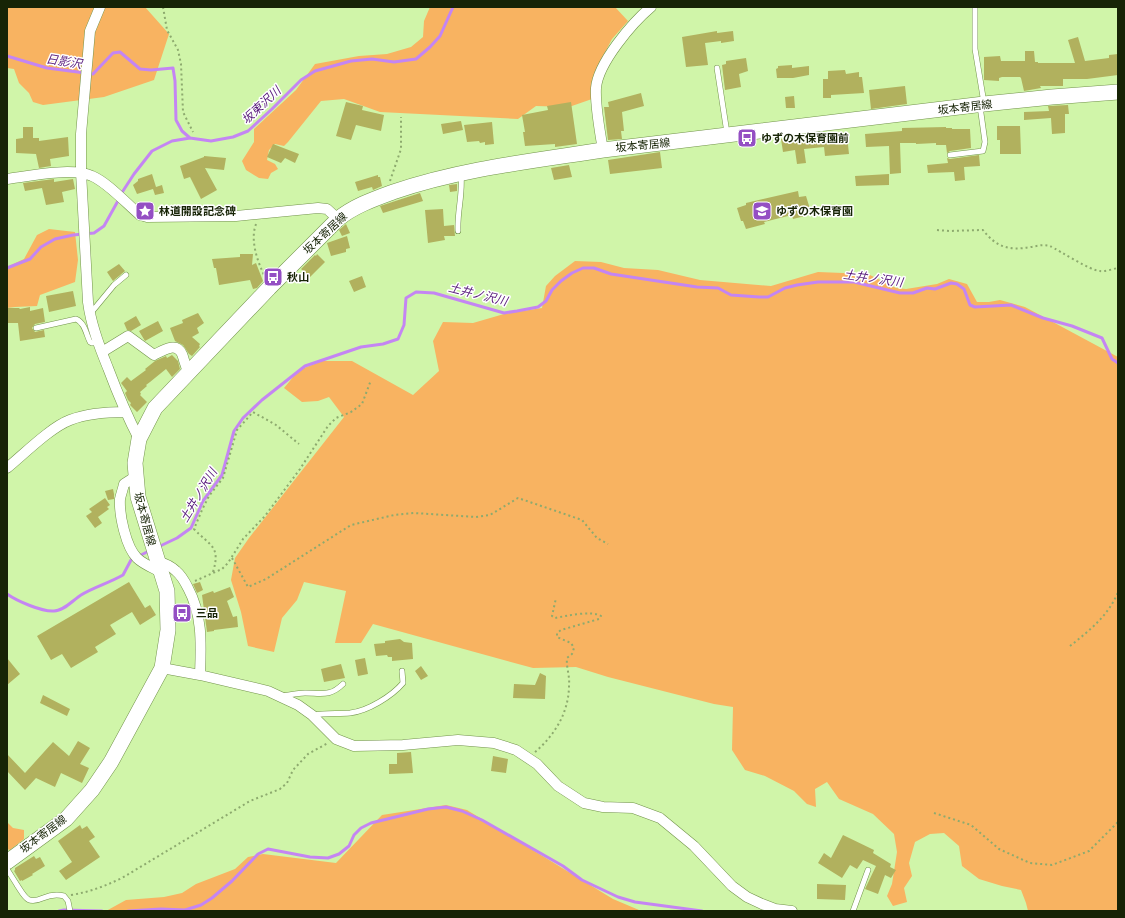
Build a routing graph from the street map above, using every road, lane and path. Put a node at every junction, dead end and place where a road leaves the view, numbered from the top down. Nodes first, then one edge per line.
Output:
1 (100, 7) edge
2 (163, 7) edge
3 (651, 7) edge
4 (975, 7) edge
5 (717, 68) dead end
6 (1118, 92) edge
7 (982, 104) junction
8 (401, 117) dead end
9 (193, 132) dead end
10 (727, 136) junction
11 (602, 150) junction
12 (950, 154) dead end
13 (81, 172) junction
14 (461, 173) junction
15 (7, 179) edge
16 (385, 195) junction
17 (260, 214) junction
18 (338, 219) junction
19 (937, 230) dead end
20 (458, 231) dead end
21 (1118, 268) edge
22 (126, 275) dead end
23 (269, 288) junction
24 (90, 315) junction
25 (36, 328) dead end
26 (98, 342) junction
27 (102, 352) junction
28 (189, 372) junction
29 (371, 380) dead end
30 (125, 412) junction
31 (139, 439) junction
32 (300, 444) dead end
33 (7, 468) edge
34 (135, 477) junction
35 (608, 544) dead end
36 (232, 558) junction
37 (159, 566) junction
38 (213, 573) junction
39 (186, 584) junction
40 (1118, 592) edge
41 (556, 598) dead end
42 (1070, 646) dead end
43 (162, 668) junction
44 (402, 671) dead end
45 (200, 675) junction
46 (343, 684) dead end
47 (280, 696) junction
48 (312, 715) junction
49 (336, 739) junction
50 (528, 758) junction
51 (934, 813) dead end
52 (1118, 822) edge
53 (7, 862) edge
54 (7, 869) edge
55 (868, 870) dead end
56 (64, 896) junction
57 (70, 911) edge
58 (792, 911) edge
59 (853, 911) edge

1 - 13 street
2 - 9 path
3 - 11 street
4 - 7 lane
5 - 10 lane
6 - 7 main road, 坂本寄居線
7 - 10 main road, 坂本寄居線
7 - 12 lane
8 - 16 path
10 - 11 main road, 坂本寄居線
11 - 14 main road, 坂本寄居線
13 - 15 street
13 - 17 street
13 - 24 street
14 - 16 main road, 坂本寄居線
14 - 20 lane
16 - 18 main road, 坂本寄居線
17 - 18 street
17 - 23 path
18 - 23 main road, 坂本寄居線
19 - 21 path
22 - 24 lane
23 - 28 main road, 坂本寄居線
24 - 26 street
25 - 26 lane
26 - 27 street
27 - 28 street
27 - 30 street
28 - 31 main road, 坂本寄居線
29 - 36 path
30 - 31 street
30 - 33 street
31 - 34 main road, 坂本寄居線
32 - 38 path
34 - 37 main road, 坂本寄居線
34 - 37 street
35 - 36 path
36 - 38 path
37 - 39 street
37 - 43 main road, 坂本寄居線
38 - 39 path
39 - 45 street
40 - 42 path
41 - 50 path
43 - 45 street
43 - 53 main road, 坂本寄居線
44 - 48 lane
45 - 47 street
46 - 47 lane
47 - 48 street
48 - 49 street
49 - 50 street
49 - 56 path
50 - 58 street
51 - 52 path
54 - 56 lane
55 - 59 lane
56 - 57 lane

